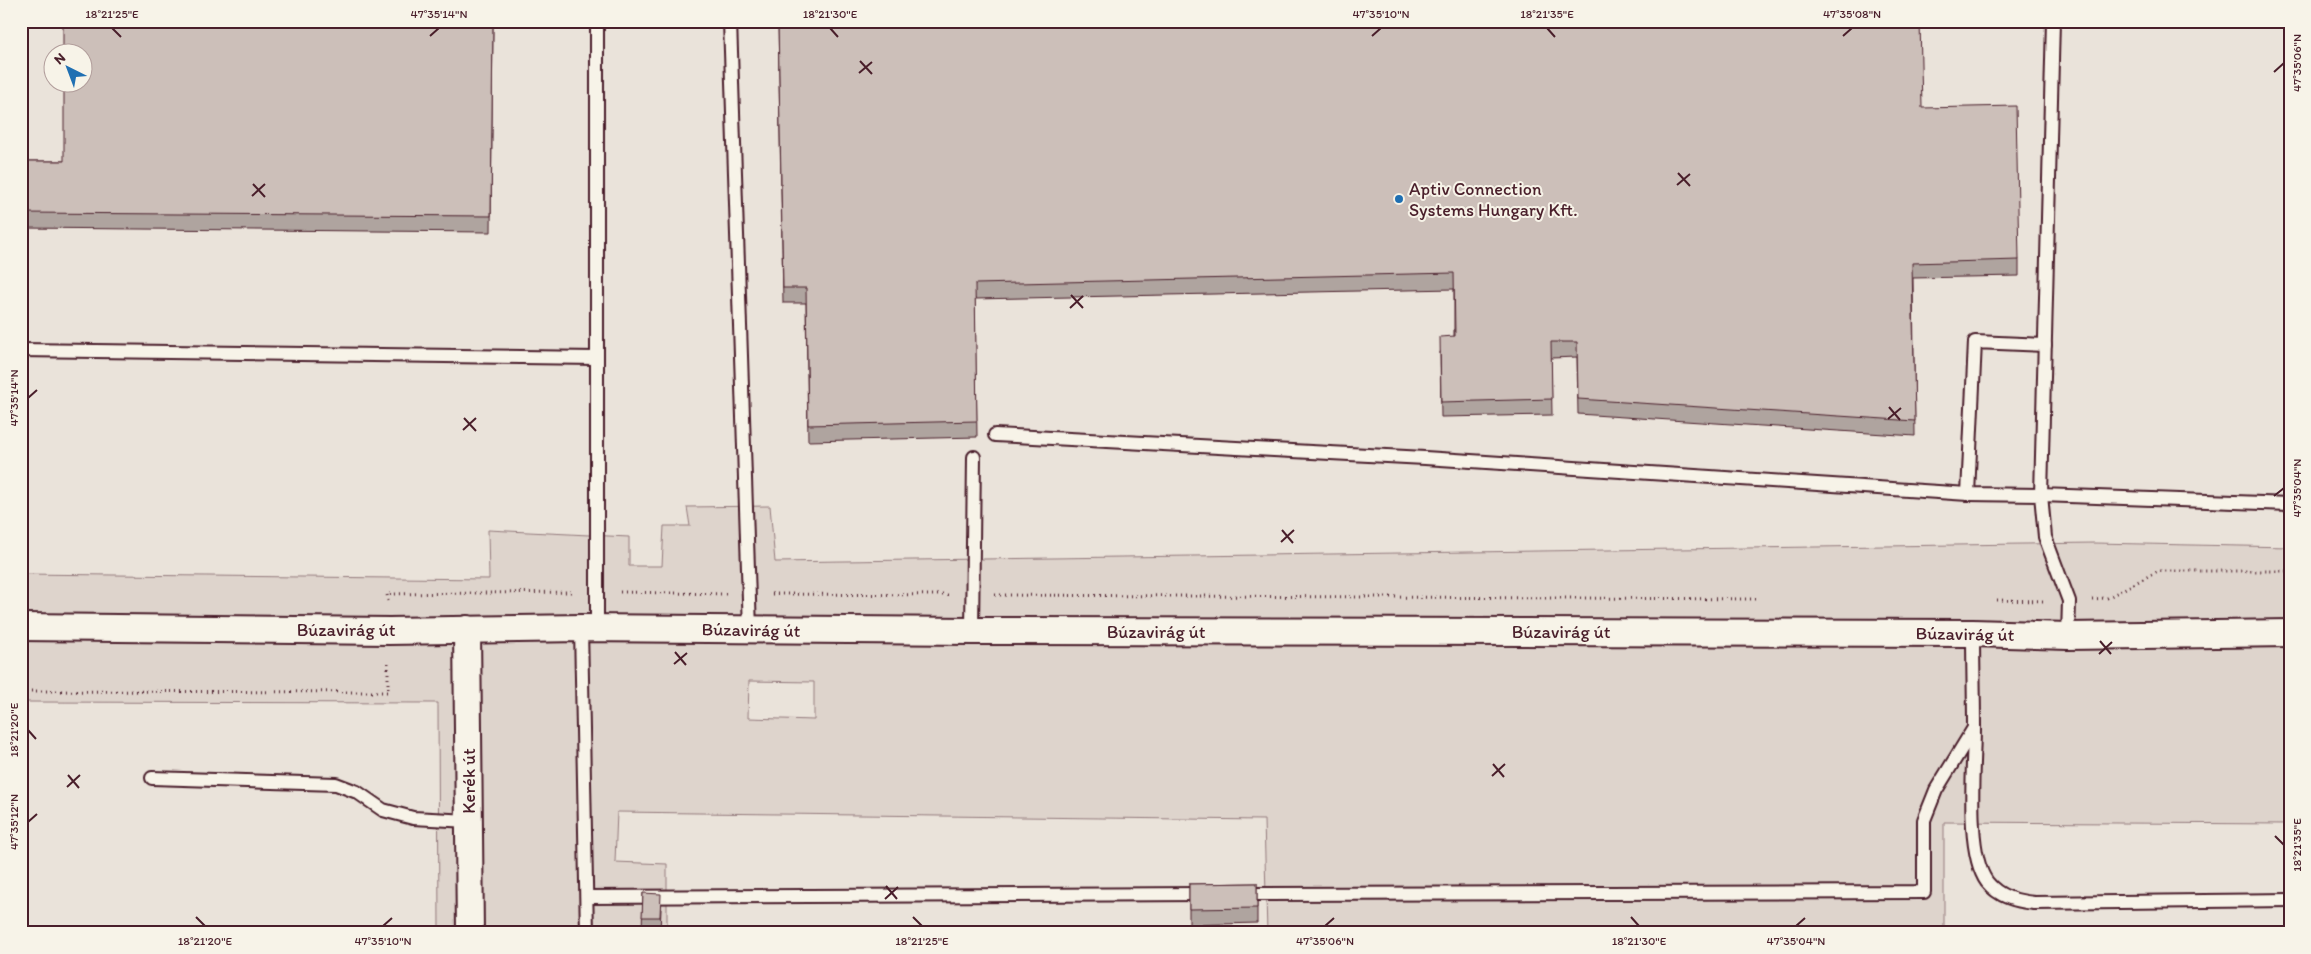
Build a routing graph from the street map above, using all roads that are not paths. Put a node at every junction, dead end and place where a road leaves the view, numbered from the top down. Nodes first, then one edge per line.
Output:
1 (597, 21) edge
2 (730, 21) edge
3 (2053, 21) edge
4 (2046, 345) junction
5 (21, 350) edge
6 (597, 358) junction
7 (995, 435) dead end
8 (974, 457) dead end
9 (1968, 494) junction
10 (2041, 494) junction
11 (2290, 504) edge
12 (21, 628) edge
13 (589, 628) junction
14 (467, 629) junction
15 (750, 630) junction
16 (972, 631) junction
17 (1973, 633) junction
18 (2290, 634) edge
19 (2068, 636) junction
20 (1974, 728) junction
21 (152, 778) dead end
22 (469, 821) junction
23 (587, 897) junction
24 (2290, 900) edge
25 (470, 933) edge
26 (588, 933) edge

1 - 6 lane
2 - 15 lane
3 - 4 lane
4 - 9 lane
4 - 10 lane
5 - 6 lane
6 - 13 lane
7 - 9 lane
8 - 16 lane
9 - 10 lane
10 - 11 lane
10 - 19 lane
12 - 14 street, Búzavirág út
13 - 14 street, Búzavirág út
13 - 15 street, Búzavirág út
13 - 23 lane
14 - 22 street, Kerék út
15 - 16 street, Búzavirág út
16 - 17 street, Búzavirág út
17 - 19 street, Búzavirág út
17 - 20 lane
18 - 19 street, Búzavirág út
20 - 23 lane
20 - 24 lane
21 - 22 lane
22 - 25 street, Kerék út
23 - 26 lane

